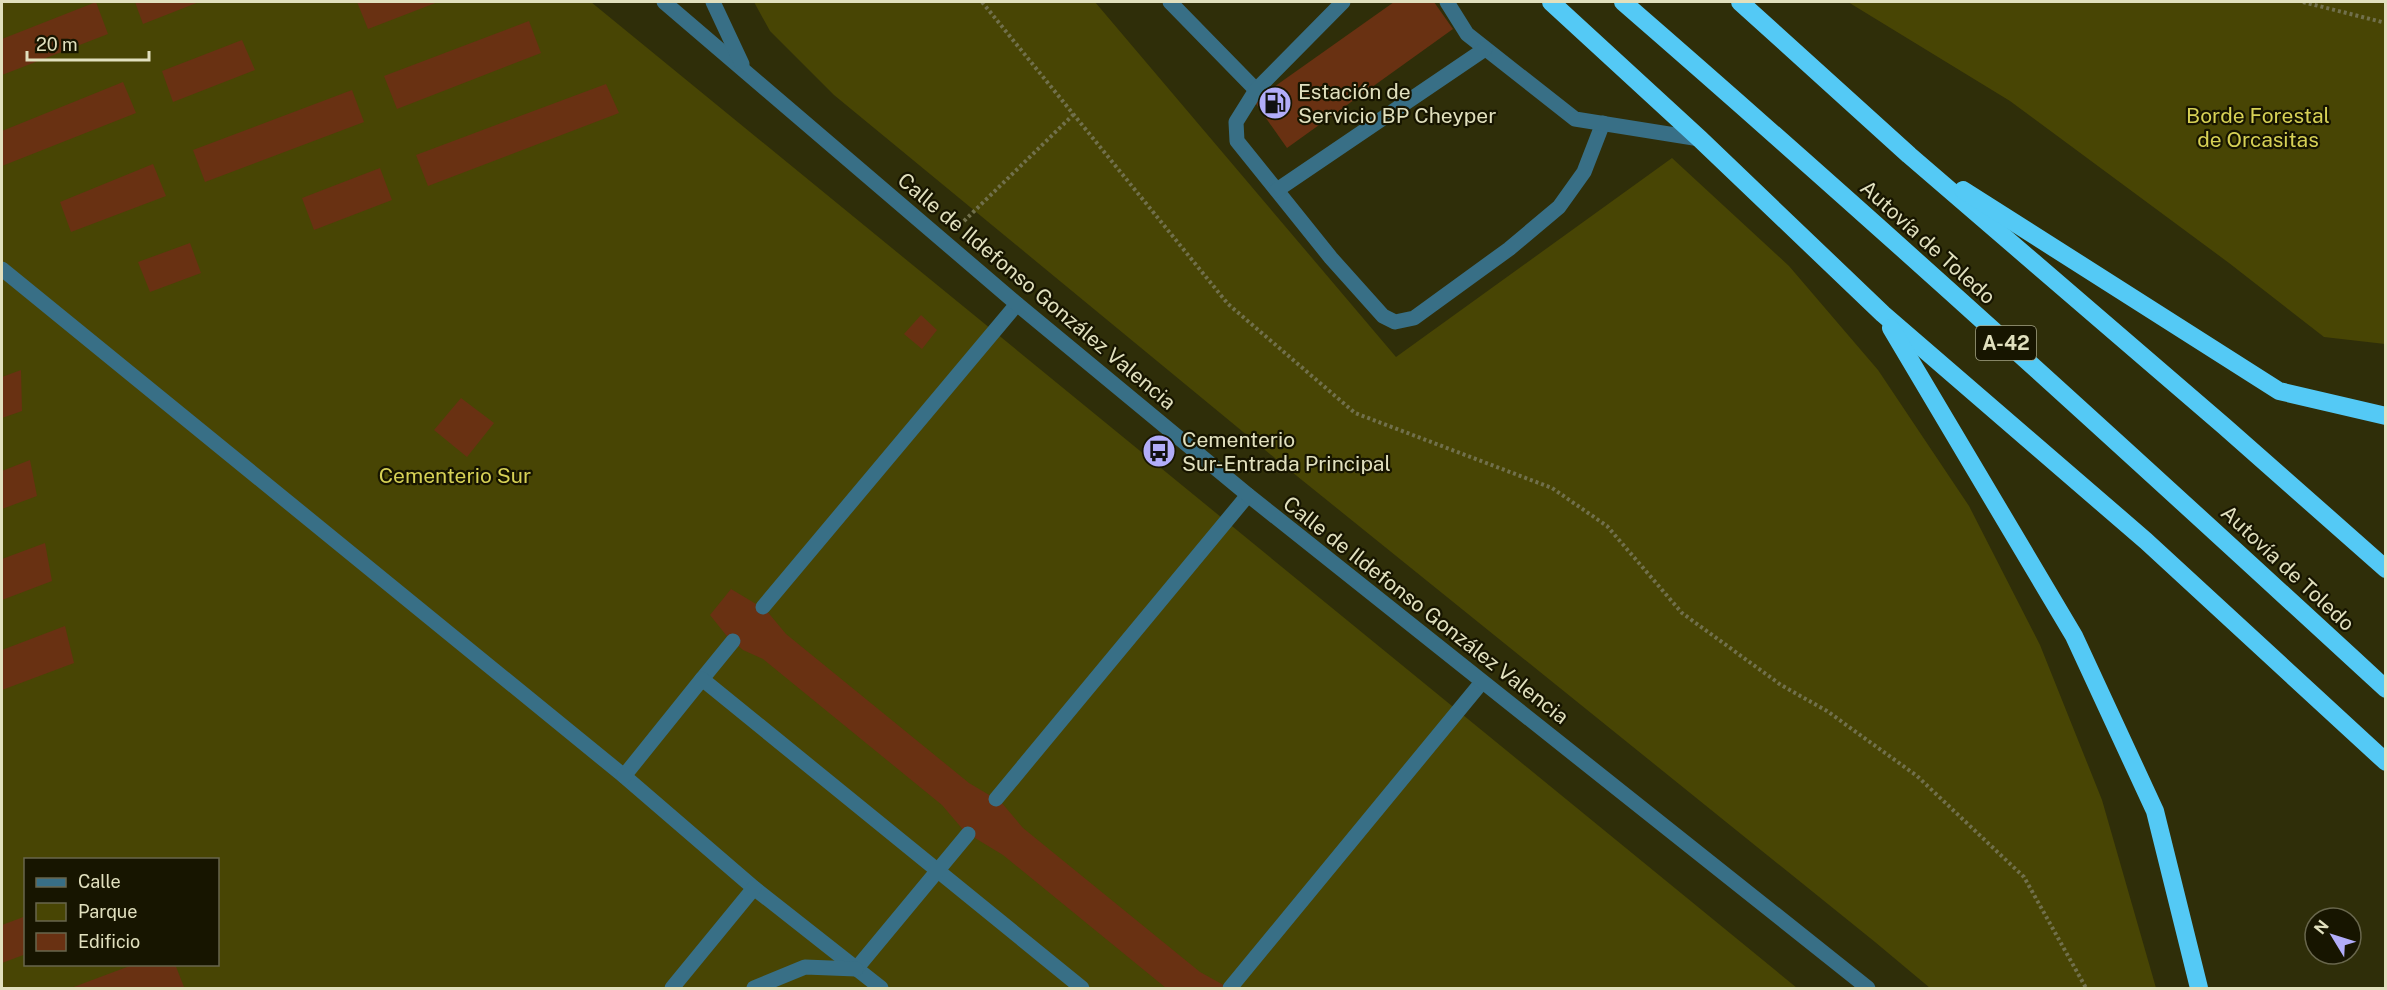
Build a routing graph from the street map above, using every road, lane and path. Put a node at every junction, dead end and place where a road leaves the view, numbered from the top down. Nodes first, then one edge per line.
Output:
1 (664, 2) edge
2 (713, 2) edge
3 (982, 2) edge
4 (1170, 2) edge
5 (1343, 2) edge
6 (1447, 2) edge
7 (1551, 2) edge
8 (1623, 2) edge
9 (1740, 2) edge
10 (2303, 2) edge
11 (2385, 23) edge
12 (1485, 49) junction
13 (744, 70) junction
14 (1256, 90) junction
15 (1074, 114) junction
16 (1603, 123) junction
17 (1700, 139) junction
18 (1909, 155) junction
19 (1277, 190) junction
20 (944, 240) junction
21 (2, 270) edge
22 (1017, 304) junction
23 (1883, 314) junction
24 (2385, 416) edge
25 (1248, 495) junction
26 (2385, 569) edge
27 (763, 607) dead end
28 (733, 641) dead end
29 (702, 679) junction
30 (1482, 681) junction
31 (2385, 689) edge
32 (2385, 762) edge
33 (624, 776) junction
34 (996, 799) dead end
35 (968, 834) dead end
36 (939, 872) junction
37 (754, 888) junction
38 (856, 969) junction
39 (672, 988) edge
40 (754, 988) edge
41 (862, 988) edge
42 (881, 988) edge
43 (1082, 988) edge
44 (1230, 988) edge
45 (1868, 988) edge
46 (2086, 988) edge
47 (2199, 988) edge

1 - 13 street, Calle de Ildefonso González Valencia
2 - 13 street, Calle de Ildefonso González Valencia
3 - 15 path
4 - 14 street
5 - 14 street
6 - 12 street
7 - 17 highway
8 - 31 highway, Autovía de Toledo / A-42
9 - 18 highway
10 - 11 path
12 - 16 street
12 - 19 street
13 - 20 street, Calle de Ildefonso González Valencia
14 - 19 street
15 - 20 path
15 - 46 path
16 - 17 street
16 - 19 street
17 - 23 highway
18 - 24 highway
18 - 26 highway
20 - 22 street, Calle de Ildefonso González Valencia
21 - 33 street
22 - 25 street, Calle de Ildefonso González Valencia
22 - 27 street
23 - 32 highway
23 - 47 highway
25 - 30 street, Calle de Ildefonso González Valencia
25 - 34 street
28 - 29 street
29 - 33 street
29 - 36 street
30 - 44 street
30 - 45 street, Calle de Ildefonso González Valencia
33 - 37 street
35 - 36 street
36 - 38 street
36 - 43 street
37 - 38 street
37 - 39 street
38 - 40 street
38 - 41 street
38 - 42 street

